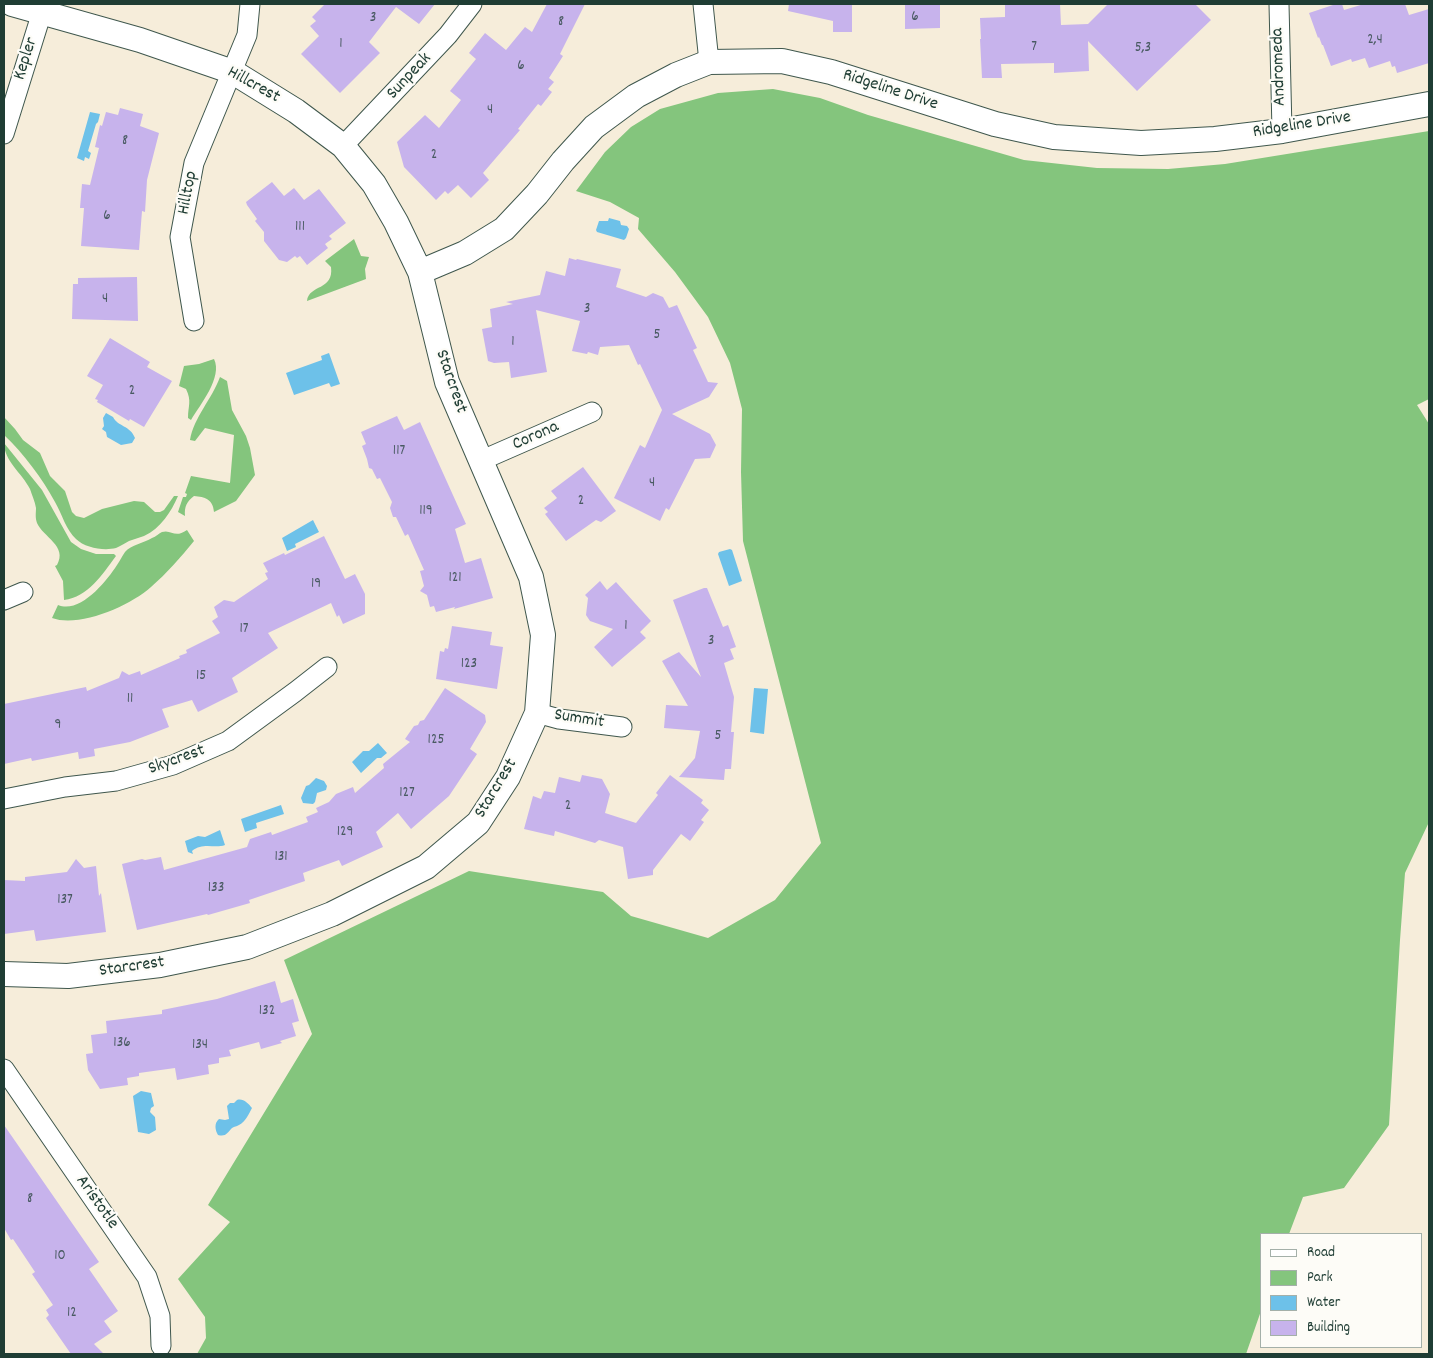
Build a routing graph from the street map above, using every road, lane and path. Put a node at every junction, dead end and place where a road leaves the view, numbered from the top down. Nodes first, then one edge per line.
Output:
1 (12, 4) edge
2 (250, 4) edge
3 (472, 4) edge
4 (703, 4) edge
5 (1279, 4) edge
6 (42, 12) junction
7 (709, 62) junction
8 (232, 72) junction
9 (1429, 104) edge
10 (1282, 131) junction
11 (4, 134) edge
12 (343, 146) junction
13 (420, 272) junction
14 (194, 321) dead end
15 (592, 412) dead end
16 (480, 461) junction
17 (23, 592) dead end
18 (4, 600) edge
19 (327, 666) dead end
20 (536, 713) junction
21 (622, 727) dead end
22 (4, 799) edge
23 (4, 974) edge
24 (4, 1070) edge
25 (162, 1346) dead end

1 - 6 street, Hillcrest
2 - 8 street, Hilltop
3 - 12 street, Sunpeak
4 - 7 street
5 - 10 street, Andromeda
6 - 8 street, Hillcrest
6 - 11 street, Kepler
7 - 10 street, Ridgeline Drive
7 - 13 street, Ridgeline Drive
8 - 12 street, Hillcrest
8 - 14 street, Hilltop
9 - 10 street, Ridgeline Drive
12 - 13 street, Hillcrest
13 - 16 street, Starcrest
15 - 16 street, Corona
16 - 20 street, Starcrest
17 - 18 street
19 - 22 street, Skycrest
20 - 21 street, Summit
20 - 23 street, Starcrest
24 - 25 street, Aristotle

